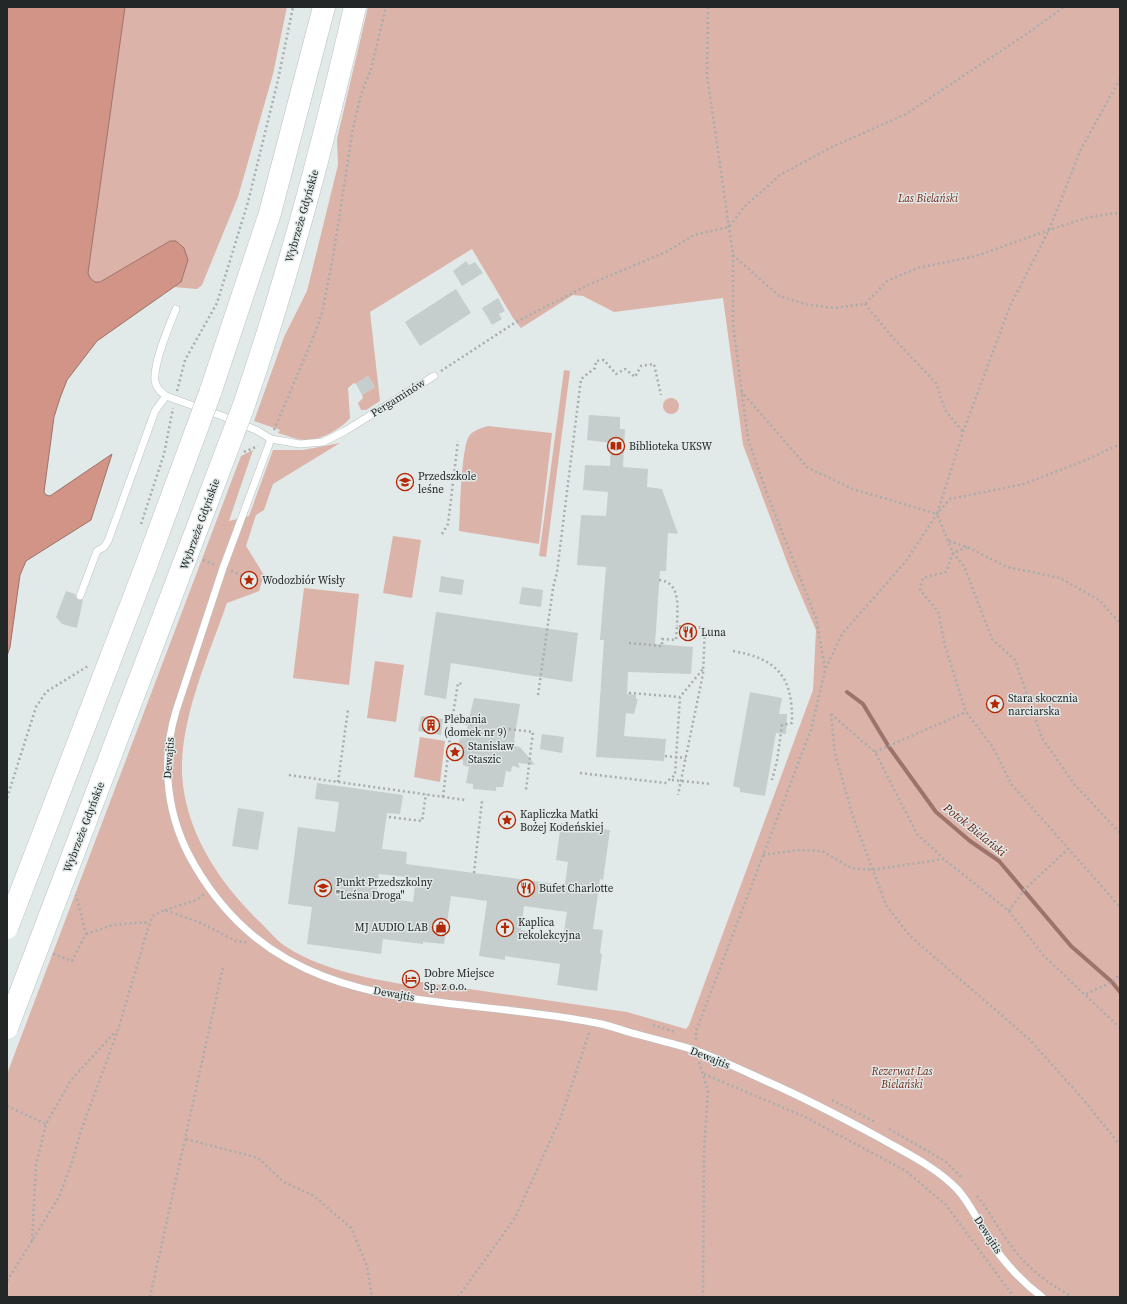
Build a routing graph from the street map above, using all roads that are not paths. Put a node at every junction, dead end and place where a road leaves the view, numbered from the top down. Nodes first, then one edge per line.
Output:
1 (324, 7) edge
2 (355, 7) edge
3 (176, 308) dead end
4 (434, 376) road end
5 (166, 396) junction
6 (271, 439) junction
7 (80, 596) dead end
8 (7, 928) edge
9 (7, 1028) edge
10 (1042, 1297) edge

1 - 8 highway, bridge
2 - 9 highway, Wybrzeże Gdyńskie, bridge
3 - 5 lane
4 - 6 lane, Pergaminów
5 - 6 lane
5 - 7 lane
6 - 10 lane, Dewajtis

